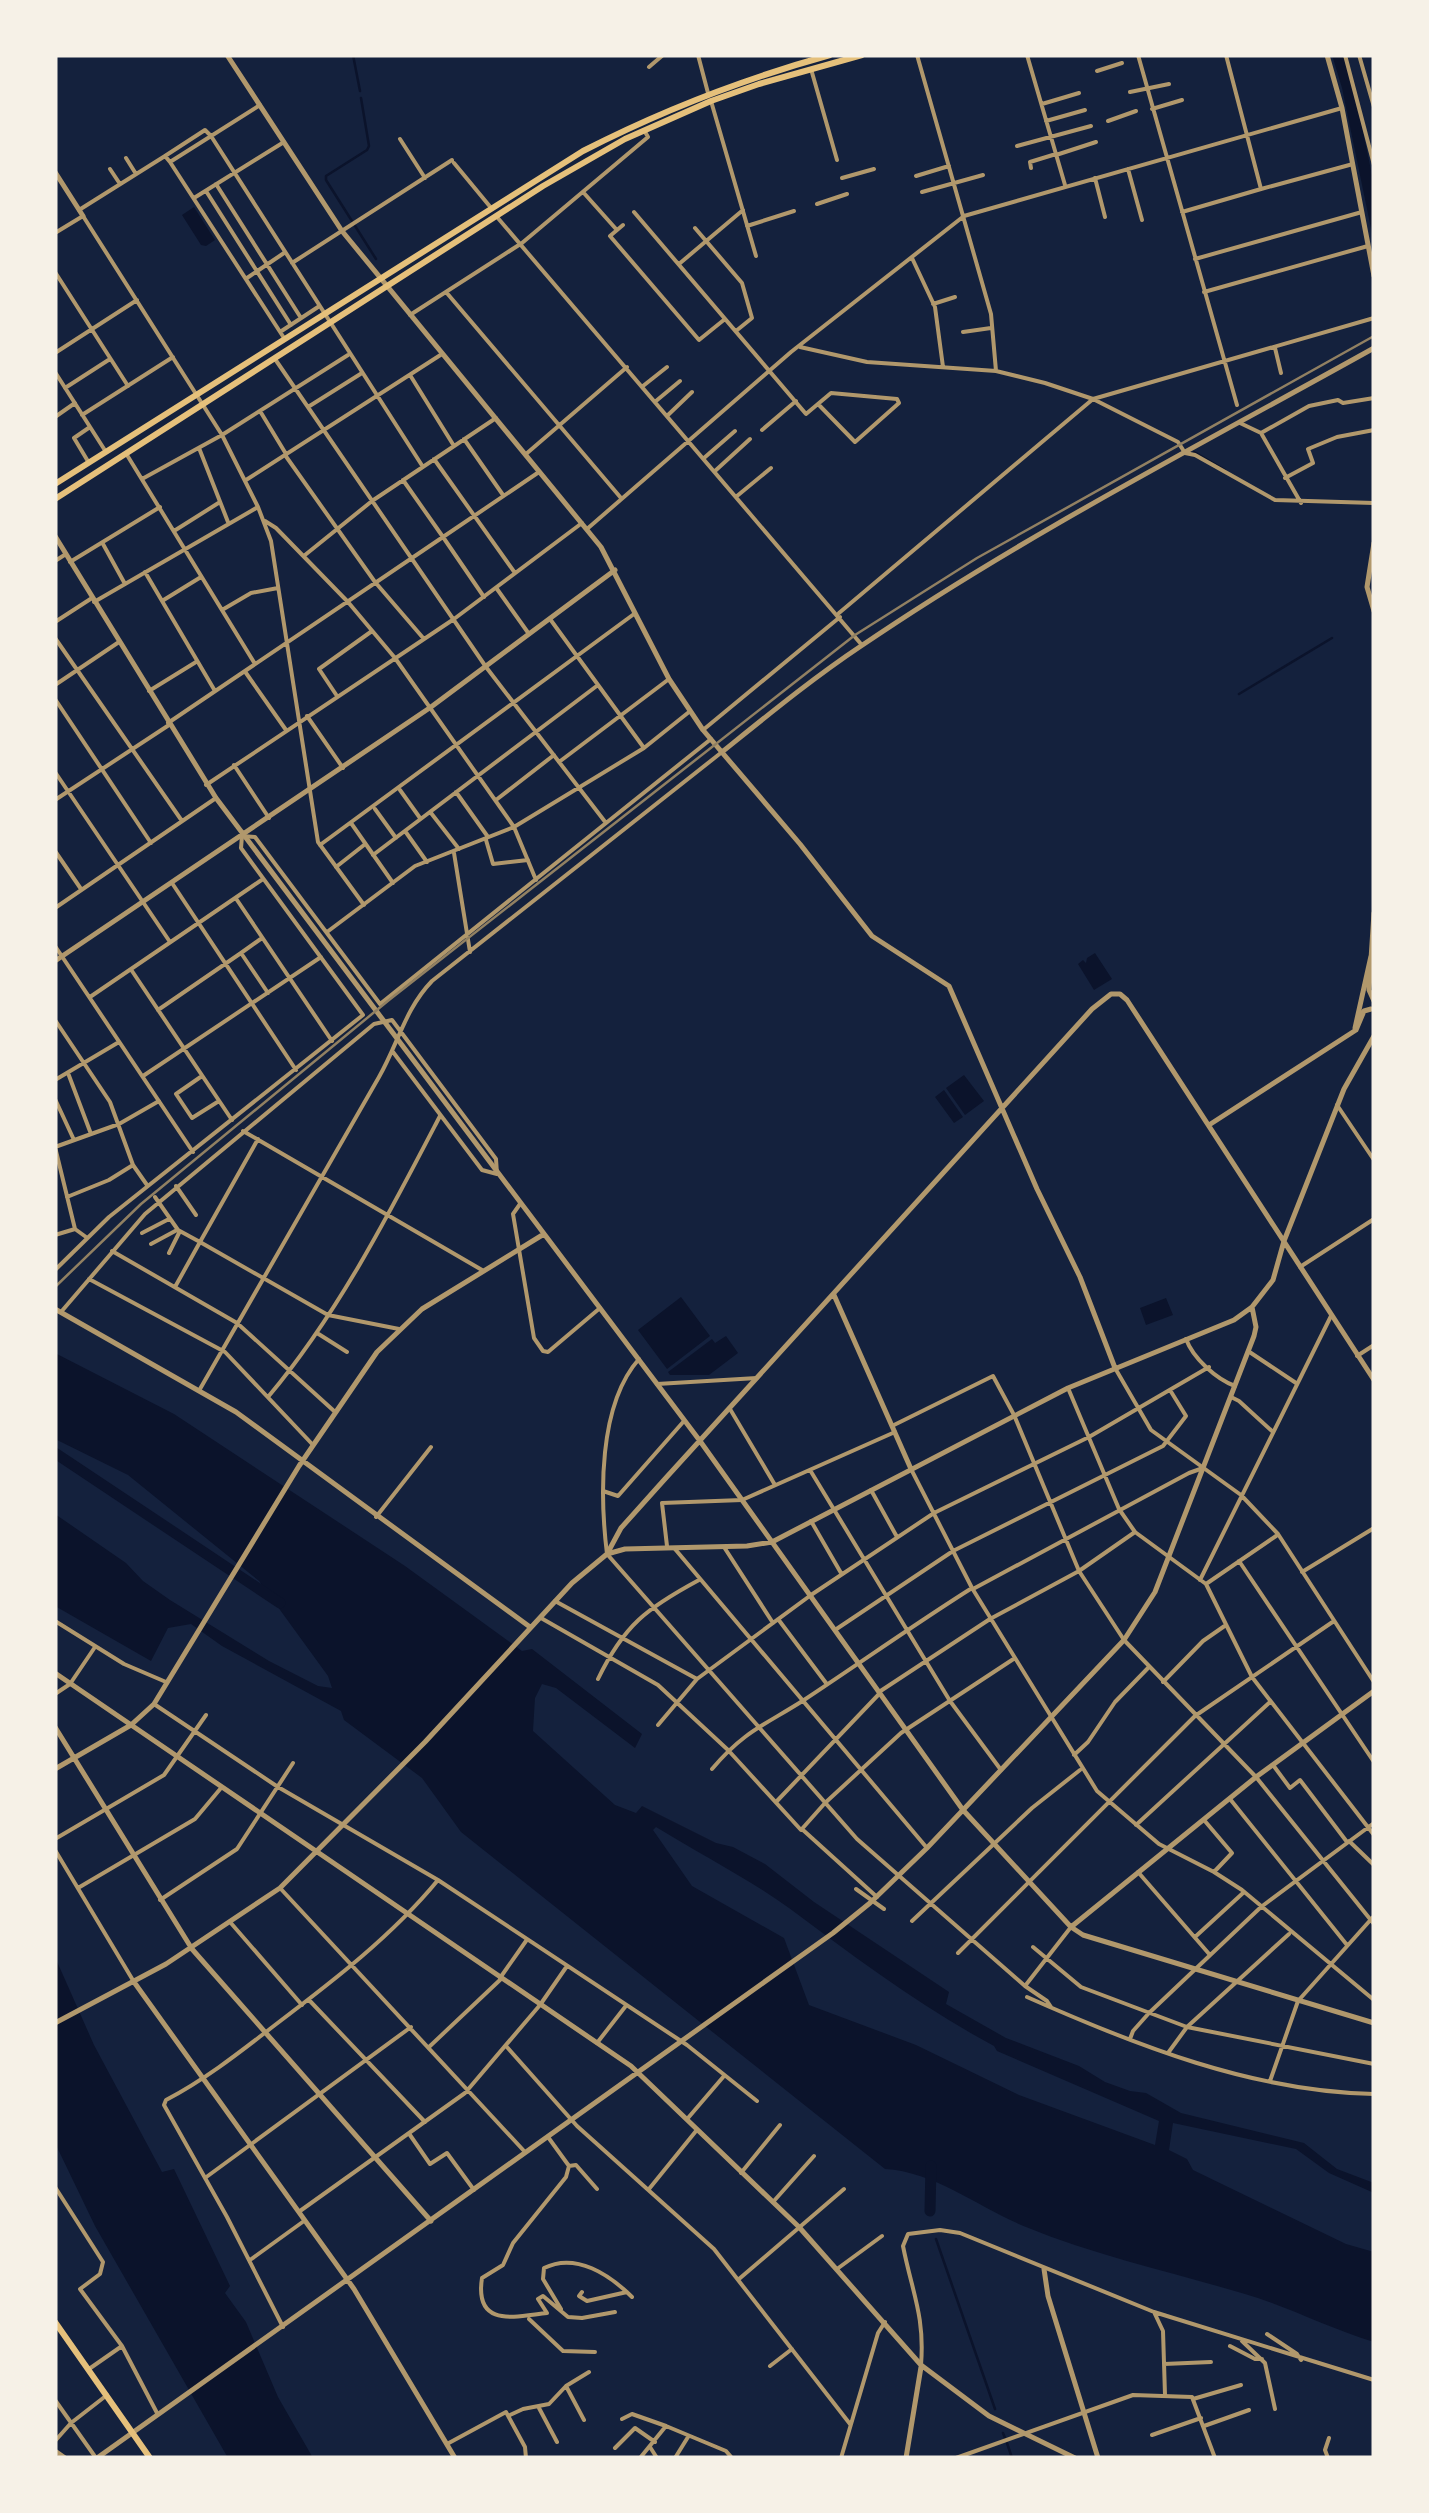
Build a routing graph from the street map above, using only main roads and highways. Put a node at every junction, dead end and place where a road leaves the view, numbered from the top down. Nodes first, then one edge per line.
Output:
1 (830, 55) edge
2 (862, 55) edge
3 (642, 126) junction
4 (327, 319) junction
5 (201, 400) junction
6 (56, 480) edge
7 (55, 499) edge
8 (55, 2322) edge
9 (150, 2458) edge

1 - 3 highway
2 - 3 highway
3 - 4 highway
3 - 4 highway
4 - 5 highway
4 - 5 highway
5 - 6 highway
5 - 7 highway
8 - 9 highway

